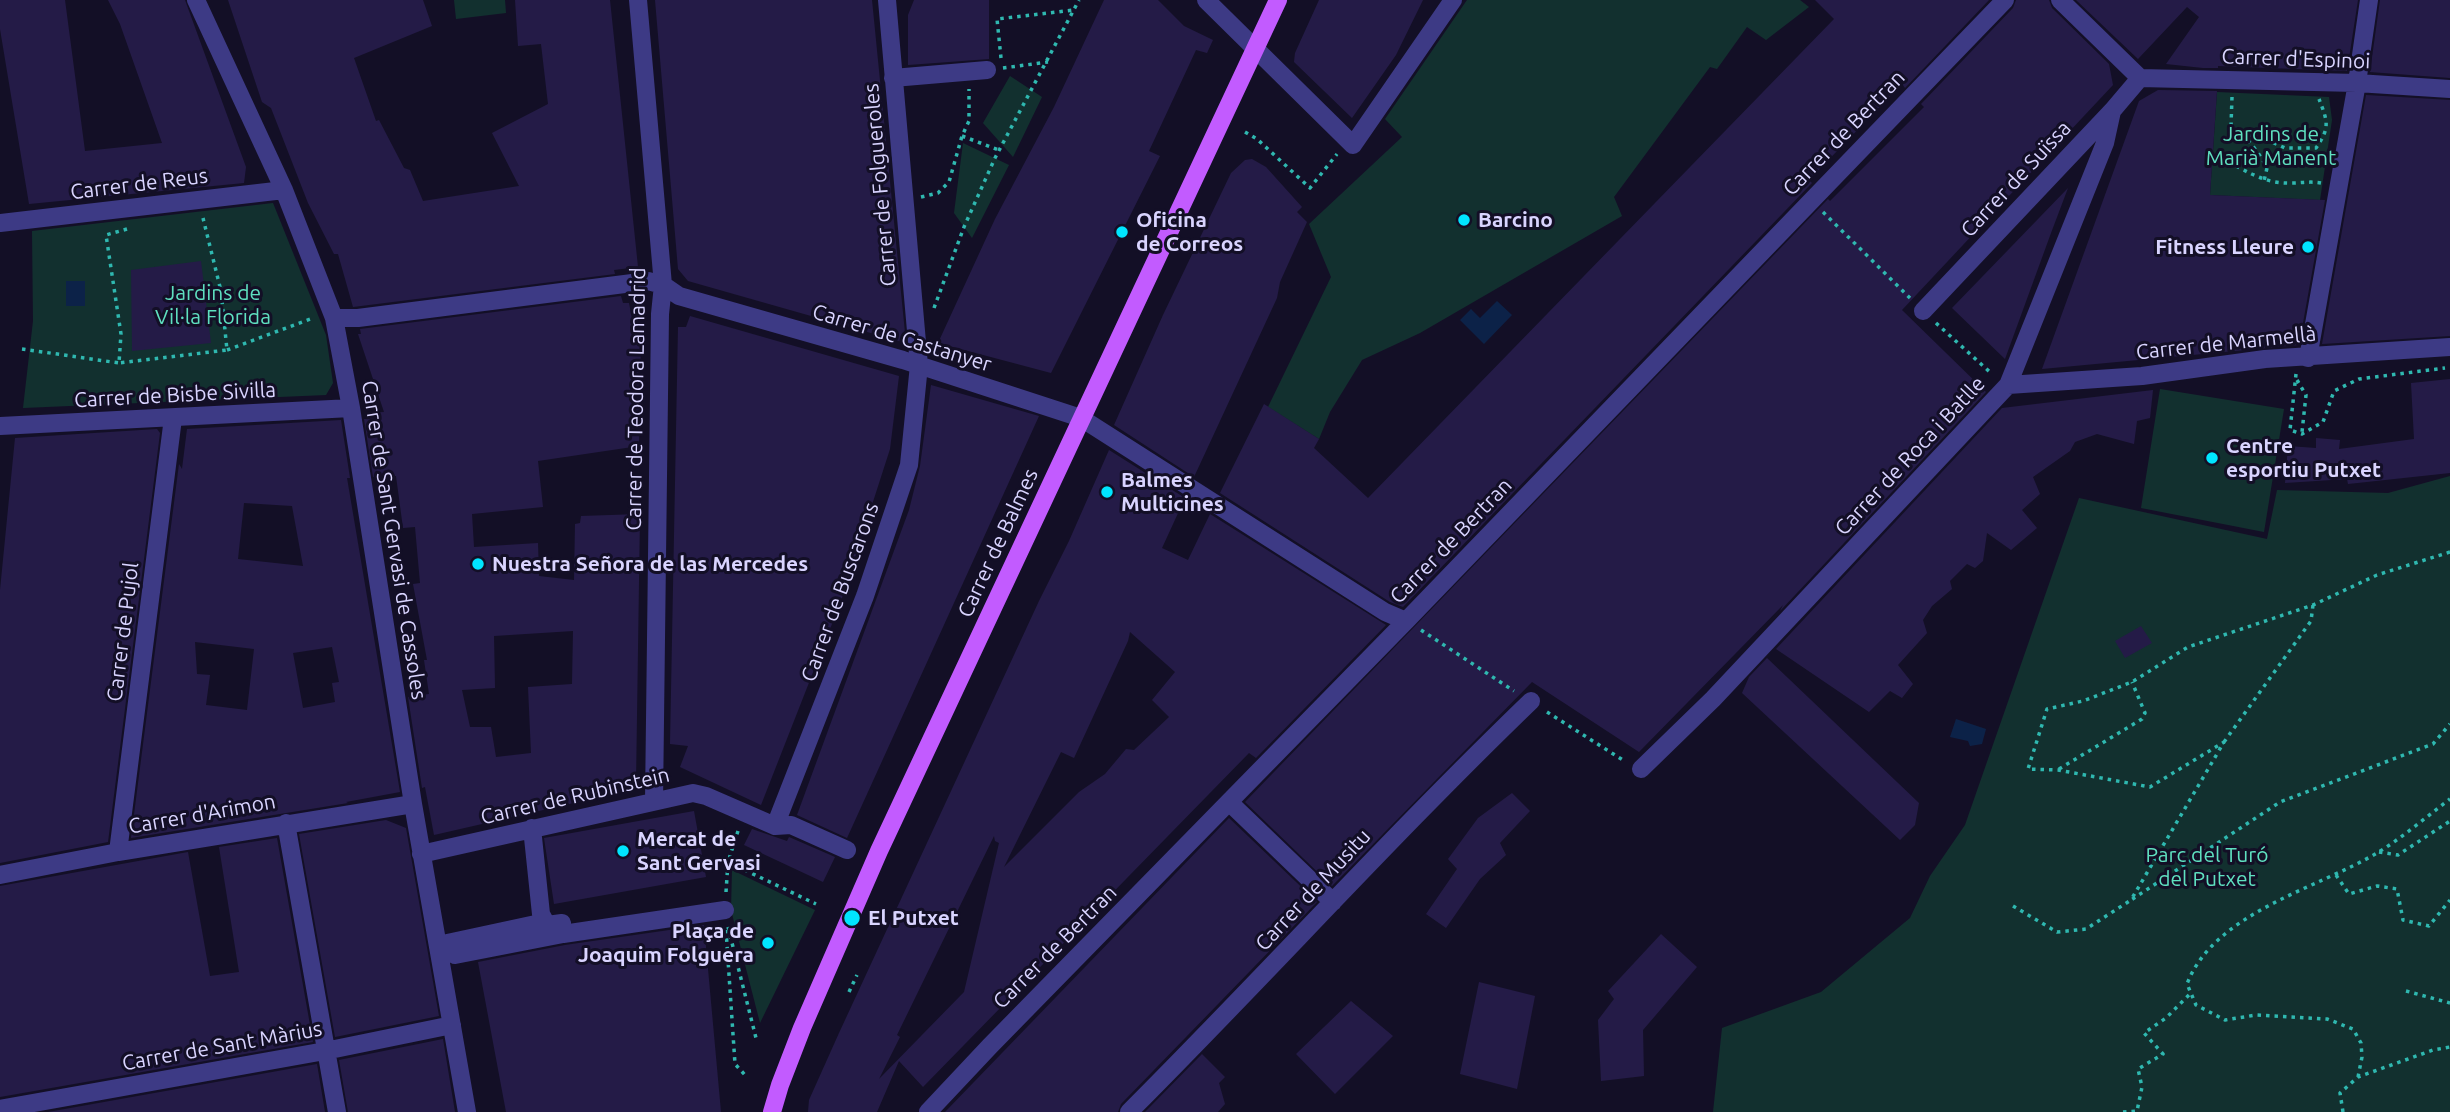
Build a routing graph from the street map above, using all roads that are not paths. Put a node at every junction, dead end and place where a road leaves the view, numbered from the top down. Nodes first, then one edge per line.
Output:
1 (196, 0) edge
2 (638, 0) edge
3 (887, 0) edge
4 (1206, 0) edge
5 (1278, 0) edge
6 (1452, 0) edge
7 (2005, 0) edge
8 (2060, 0) edge
9 (2369, 0) edge
10 (1256, 50) junction
11 (995, 69) road end
12 (893, 78) junction
13 (2140, 78) junction
14 (2357, 83) junction
15 (2450, 89) edge
16 (2112, 111) junction
17 (284, 190) junction
18 (0, 223) edge
19 (663, 285) junction
20 (1923, 311) road end
21 (334, 318) junction
22 (2450, 347) edge
23 (2308, 358) junction
24 (919, 366) junction
25 (2002, 381) junction
26 (351, 408) junction
27 (173, 418) junction
28 (1081, 418) junction
29 (0, 426) edge
30 (1406, 621) junction
31 (1531, 701) dead end
32 (1641, 769) dead end
33 (654, 800) junction
34 (1229, 802) junction
35 (413, 804) junction
36 (286, 823) junction
37 (775, 826) junction
38 (532, 828) junction
39 (848, 849) dead end
40 (118, 852) junction
41 (421, 854) junction
42 (0, 875) edge
43 (1333, 902) junction
44 (725, 910) road end
45 (438, 945) junction
46 (455, 955) dead end
47 (452, 1025) junction
48 (325, 1051) junction
49 (0, 1109) edge
50 (337, 1112) edge
51 (467, 1112) edge
52 (772, 1112) edge
53 (928, 1112) edge
54 (1129, 1112) edge

1 - 17 street, Carrer de Sant Gervasi de Cassoles
2 - 19 street, Carrer de Teodora Lamadrid
3 - 12 street, Carrer de Folgueroles
4 - 10 street
5 - 10 main road, Carrer de Balmes
6 - 10 street
7 - 30 street, Carrer de Bertran
8 - 13 street
9 - 14 street
10 - 28 main road, Carrer de Balmes
11 - 12 street
12 - 24 street, Carrer de Folgueroles
13 - 14 street, Carrer d'Espinoi
13 - 16 street, Carrer de Suïssa
14 - 15 street, Carrer d'Espinoi
14 - 23 street
16 - 20 street, Carrer de Suïssa
16 - 25 street, Carrer de Roca i Batlle
17 - 18 street, Carrer de Reus
17 - 21 street, Carrer de Sant Gervasi de Cassoles
19 - 21 street, Carrer de Castanyer
19 - 24 street, Carrer de Castanyer
19 - 33 street, Carrer de Teodora Lamadrid
21 - 26 street, Carrer de Sant Gervasi de Cassoles
22 - 23 street, Carrer de Marmellà
23 - 25 street, Carrer de Marmellà
24 - 28 street, Carrer de Castanyer
24 - 37 street, Carrer de Buscarons
25 - 32 street, Carrer de Roca i Batlle
26 - 27 street, Carrer de Bisbe Sivilla
26 - 35 street, Carrer de Sant Gervasi de Cassoles
27 - 29 street, Carrer de Bisbe Sivilla
27 - 40 street, Carrer de Pujol
28 - 30 street, Carrer de Castanyer
28 - 52 main road, Carrer de Balmes
30 - 34 street, Carrer de Bertran
31 - 43 street, Carrer de Musitu
33 - 37 street, Carrer de Rubinstein
33 - 38 street, Carrer de Rubinstein
34 - 43 street
34 - 53 street, Carrer de Bertran
35 - 36 street, Carrer d'Arimon
35 - 41 street, Carrer de Sant Gervasi de Cassoles
36 - 40 street, Carrer d'Arimon
36 - 48 street
37 - 39 street
38 - 41 street, Carrer de Rubinstein
38 - 45 street
40 - 42 street, Carrer d'Arimon
41 - 45 street, Carrer de Sant Gervasi de Cassoles
43 - 54 street, Carrer de Musitu
44 - 46 street
45 - 47 street, Carrer de Sant Gervasi de Cassoles
47 - 48 street, Carrer de Sant Màrius
47 - 51 street, Carrer de Sant Gervasi de Cassoles
48 - 49 street, Carrer de Sant Màrius
48 - 50 street

